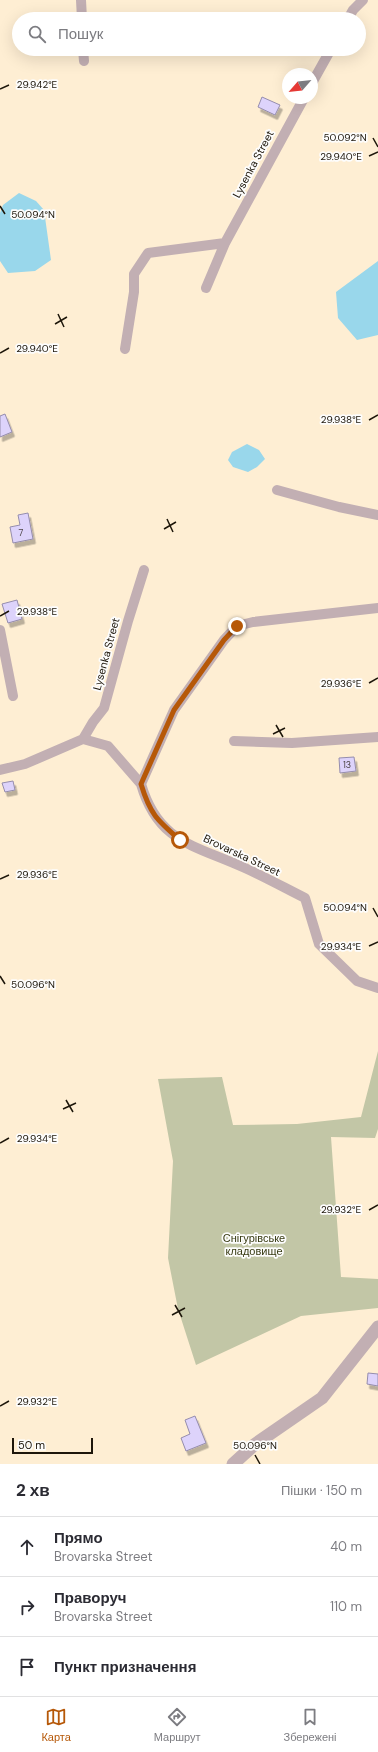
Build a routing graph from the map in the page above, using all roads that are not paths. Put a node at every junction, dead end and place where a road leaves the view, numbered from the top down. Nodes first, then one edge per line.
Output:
1 (81, 0) edge
2 (363, 0) edge
3 (82, 12) edge
4 (352, 12) edge
5 (84, 56) edge
6 (327, 56) edge
7 (84, 62) dead end
8 (318, 72) edge
9 (301, 104) edge
10 (225, 242) junction
11 (206, 288) dead end
12 (125, 349) dead end
13 (277, 490) dead end
14 (378, 515) edge
15 (144, 570) dead end
16 (378, 608) edge
17 (0, 630) edge
18 (13, 696) dead end
19 (378, 737) edge
20 (83, 739) junction
21 (234, 741) dead end
22 (0, 770) edge
23 (141, 784) junction
24 (378, 988) edge
25 (378, 1327) edge
26 (233, 1464) edge

1 - 3 street
2 - 4 street
5 - 7 street
6 - 8 street
9 - 10 street, Lysenka Street
10 - 11 street, Lysenka Street
10 - 12 street
13 - 14 street
15 - 20 street, Lysenka Street
16 - 23 street
17 - 18 street
19 - 21 street
20 - 22 street
20 - 23 street
23 - 24 street, Brovarska Street
25 - 26 street

